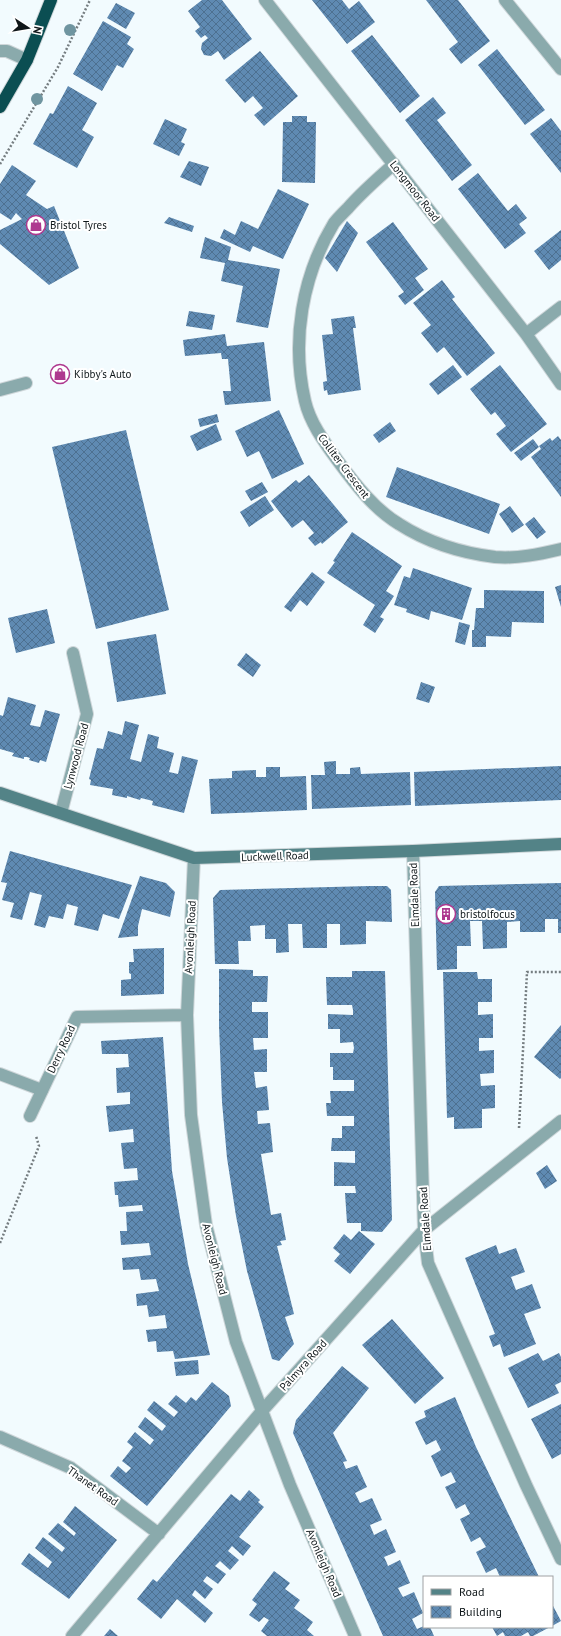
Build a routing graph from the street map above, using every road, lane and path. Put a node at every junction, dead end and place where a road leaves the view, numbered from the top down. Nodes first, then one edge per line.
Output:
1 (51, 0) edge
2 (90, 0) edge
3 (265, 0) edge
4 (504, 0) edge
5 (0, 51) edge
6 (27, 60) junction
7 (561, 69) edge
8 (0, 107) edge
9 (0, 164) edge
10 (394, 164) junction
11 (561, 307) edge
12 (526, 334) junction
13 (26, 383) dead end
14 (561, 384) edge
15 (0, 390) edge
16 (561, 549) edge
17 (72, 653) dead end
18 (0, 793) edge
19 (61, 813) junction
20 (561, 844) edge
21 (413, 851) junction
22 (194, 858) junction
23 (561, 972) edge
24 (187, 1014) junction
25 (0, 1074) edge
26 (42, 1090) junction
27 (30, 1116) joint
28 (561, 1121) edge
29 (518, 1155) junction
30 (424, 1230) junction
31 (0, 1244) edge
32 (262, 1410) junction
33 (0, 1437) edge
34 (159, 1534) junction
35 (561, 1559) edge
36 (72, 1636) edge
37 (355, 1636) edge

1 - 6 highway
2 - 9 path
3 - 10 street, Longmoor Road
4 - 7 street
5 - 6 street
6 - 8 highway
10 - 12 street, Longmoor Road
10 - 16 street, Colliter Crescent
11 - 12 street
12 - 14 street, Longmoor Road
13 - 15 street
17 - 19 street, Lynwood Road
18 - 19 street, Luckwell Road
19 - 22 street, Luckwell Road
20 - 21 street, Luckwell Road
21 - 22 street, Luckwell Road
21 - 30 street, Elmdale Road
22 - 24 street, Avonleigh Road
23 - 29 path
24 - 26 street, Derry Road
24 - 32 street, Avonleigh Road
25 - 26 street
26 - 27 street, Derry Road
27 - 31 path
28 - 29 street, Palmyra Road
29 - 30 street, Palmyra Road
30 - 32 street, Palmyra Road
30 - 35 street, Elmdale Road
32 - 34 street, Palmyra Road
32 - 37 street, Avonleigh Road
33 - 34 street, Thanet Road
34 - 36 street, Palmyra Road

